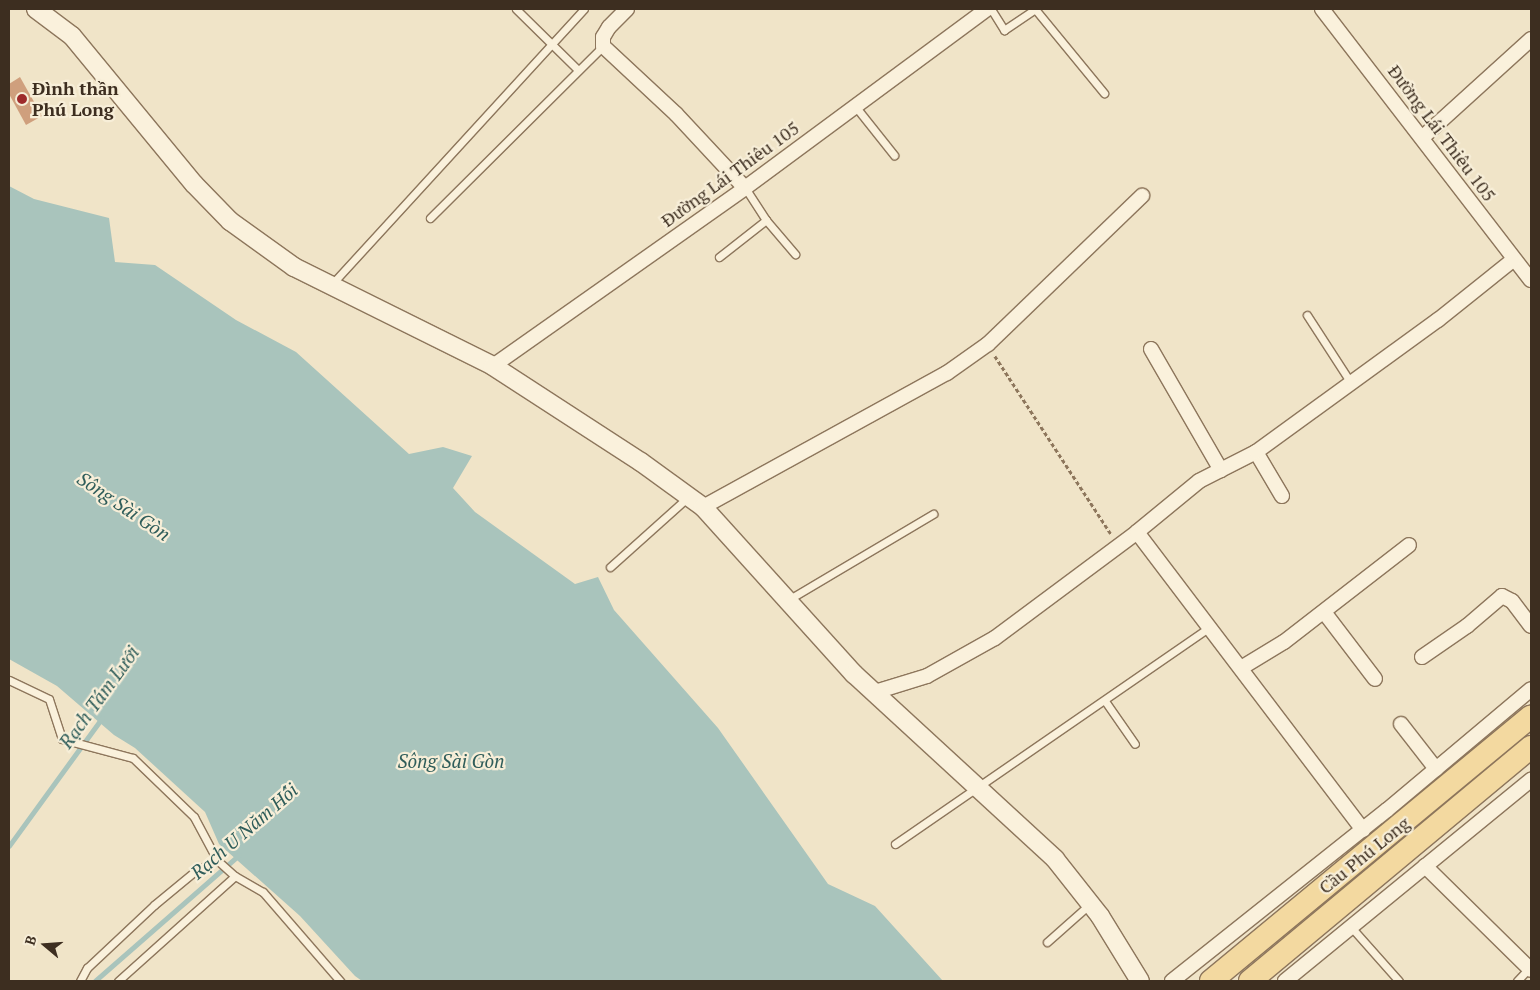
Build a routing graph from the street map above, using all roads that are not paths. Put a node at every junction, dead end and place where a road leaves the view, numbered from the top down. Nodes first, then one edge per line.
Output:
1 (36, 9) edge
2 (516, 9) edge
3 (584, 9) edge
4 (627, 9) edge
5 (986, 9) edge
6 (991, 9) edge
7 (1035, 9) edge
8 (1322, 9) edge
9 (1531, 39) edge
10 (553, 43) junction
11 (603, 46) junction
12 (578, 70) junction
13 (1104, 93) dead end
14 (859, 111) junction
15 (1423, 137) junction
16 (894, 155) dead end
17 (745, 188) junction
18 (1142, 196) dead end
19 (430, 218) dead end
20 (766, 220) junction
21 (795, 254) dead end
22 (719, 256) dead end
23 (1513, 260) junction
24 (1531, 280) edge
25 (330, 286) junction
26 (1307, 316) dead end
27 (1151, 348) dead end
28 (493, 366) junction
29 (1351, 383) junction
30 (1256, 452) junction
31 (1221, 470) junction
32 (688, 496) junction
33 (1282, 496) dead end
34 (703, 507) junction
35 (933, 514) dead end
36 (1137, 532) junction
37 (1409, 546) dead end
38 (610, 567) dead end
39 (788, 600) junction
40 (1324, 612) junction
41 (1531, 626) edge
42 (1211, 627) junction
43 (1422, 658) dead end
44 (1241, 668) junction
45 (1375, 678) dead end
46 (9, 680) edge
47 (1531, 689) edge
48 (874, 692) junction
49 (1105, 701) junction
50 (1524, 722) edge
51 (1401, 724) dead end
52 (1135, 744) dead end
53 (1531, 747) edge
54 (1436, 769) junction
55 (1531, 780) edge
56 (980, 789) junction
57 (1362, 830) junction
58 (895, 844) dead end
59 (218, 860) junction
60 (1425, 866) junction
61 (234, 875) junction
62 (1090, 904) junction
63 (1351, 927) junction
64 (1047, 942) dead end
65 (1530, 966) edge
66 (80, 981) edge
67 (118, 981) edge
68 (340, 981) edge
69 (1140, 981) edge
70 (1172, 981) edge
71 (1210, 981) edge
72 (1250, 981) edge
73 (1285, 981) edge
74 (1399, 981) edge
75 (1517, 981) edge

1 - 25 street
2 - 10 lane
3 - 10 lane
4 - 11 street
5 - 14 street, Đường Lái Thiêu 105
6 - 7 lane
7 - 13 lane
8 - 15 street, Đường Lái Thiêu 105
9 - 15 street
10 - 12 lane
10 - 25 lane
11 - 12 lane
11 - 17 street
12 - 19 lane
14 - 16 lane
14 - 17 street, Đường Lái Thiêu 105
15 - 23 street, Đường Lái Thiêu 105
17 - 20 lane
17 - 28 street, Đường Lái Thiêu 105
18 - 34 street
20 - 21 lane
20 - 22 lane
23 - 24 street, Đường Lái Thiêu 105
23 - 29 street
25 - 28 street
26 - 29 lane
27 - 31 street
28 - 32 street
29 - 30 street
30 - 31 street
30 - 33 street
31 - 36 street
32 - 34 street
32 - 38 lane
34 - 39 street
35 - 39 lane
36 - 42 street
36 - 48 street
37 - 40 street
39 - 48 street
40 - 44 street
40 - 45 street
41 - 43 street
42 - 44 street
42 - 49 lane
44 - 57 street
46 - 59 lane
47 - 54 street
48 - 56 street
49 - 52 lane
49 - 56 lane
50 - 71 main road, Cầu Phú Long
51 - 54 street
53 - 72 main road, Cầu Phú Long
54 - 57 street
55 - 60 street
56 - 58 lane
56 - 62 street
57 - 70 street
59 - 61 lane
59 - 66 lane
60 - 63 street
60 - 65 street
61 - 67 lane
61 - 68 lane
62 - 64 lane
62 - 69 street
63 - 73 street
63 - 74 lane
65 - 75 lane

